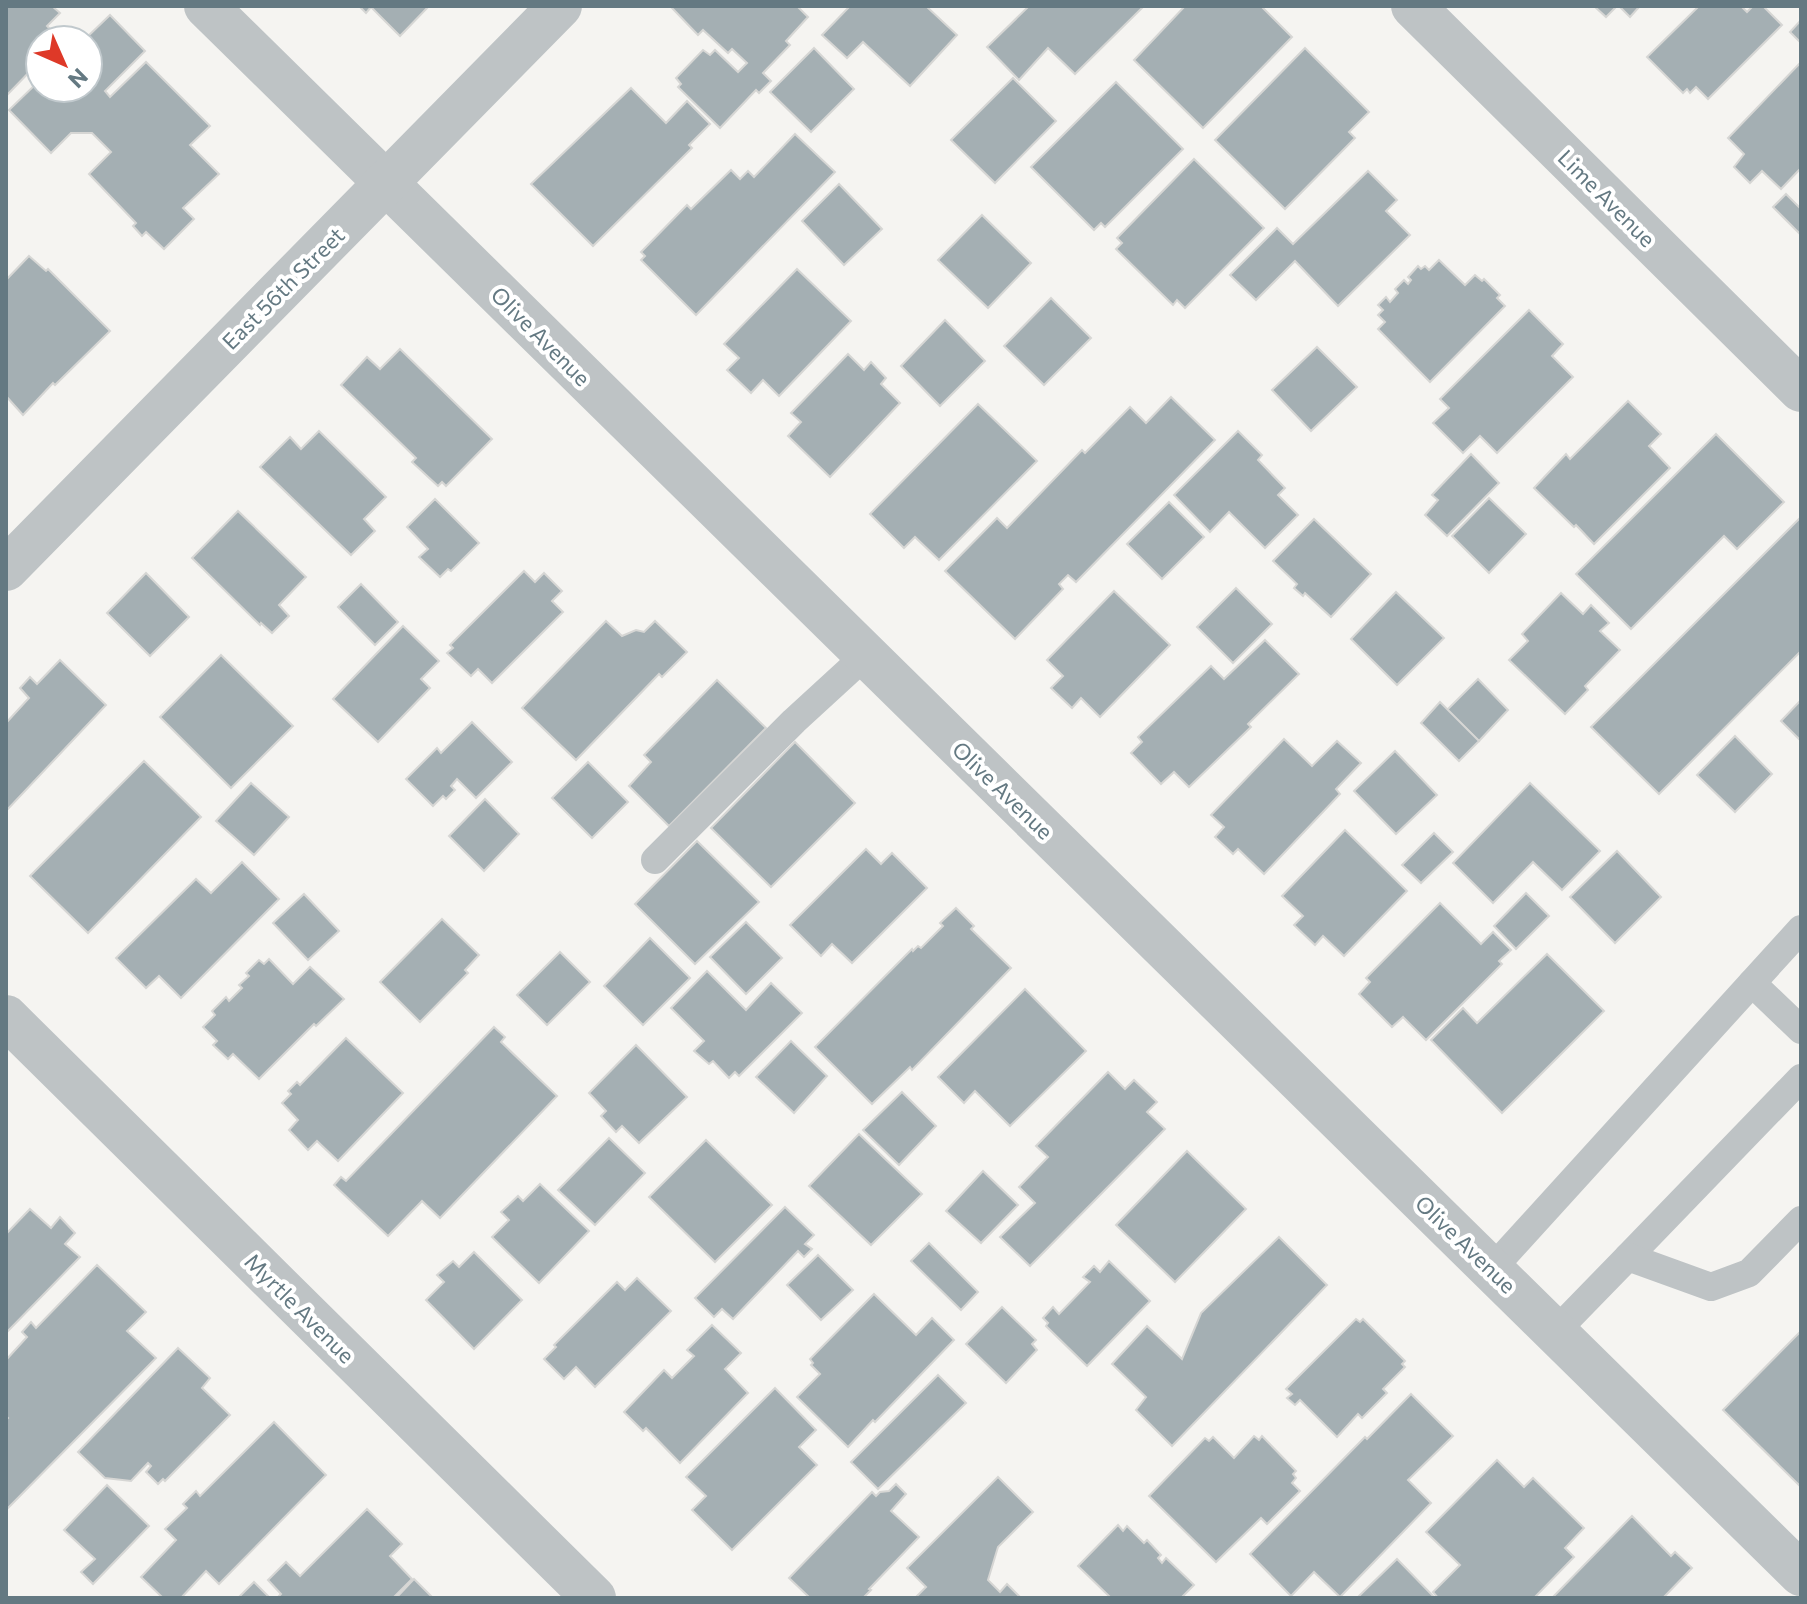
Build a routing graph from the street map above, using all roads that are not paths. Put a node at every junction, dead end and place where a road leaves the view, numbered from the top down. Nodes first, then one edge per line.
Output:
1 (206, 6) edge
2 (560, 6) edge
3 (1413, 6) edge
4 (386, 183) junction
5 (1801, 390) edge
6 (6, 569) edge
7 (866, 655) junction
8 (655, 860) dead end
9 (1801, 929) edge
10 (1752, 983) junction
11 (6, 1017) edge
12 (1801, 1030) edge
13 (1801, 1078) edge
14 (1801, 1220) edge
15 (1628, 1257) junction
16 (1491, 1270) junction
17 (1555, 1332) junction
18 (1801, 1574) edge
19 (594, 1598) edge

1 - 4 street, Olive Avenue
2 - 4 street, East 56th Street
3 - 5 street, Lime Avenue
4 - 6 street, East 56th Street
4 - 7 street, Olive Avenue
7 - 8 lane
7 - 16 street, Olive Avenue
9 - 10 lane
10 - 12 lane
10 - 16 lane
11 - 19 street, Myrtle Avenue
13 - 15 lane
14 - 15 lane
15 - 17 lane
16 - 17 street, Olive Avenue
17 - 18 street, Olive Avenue

